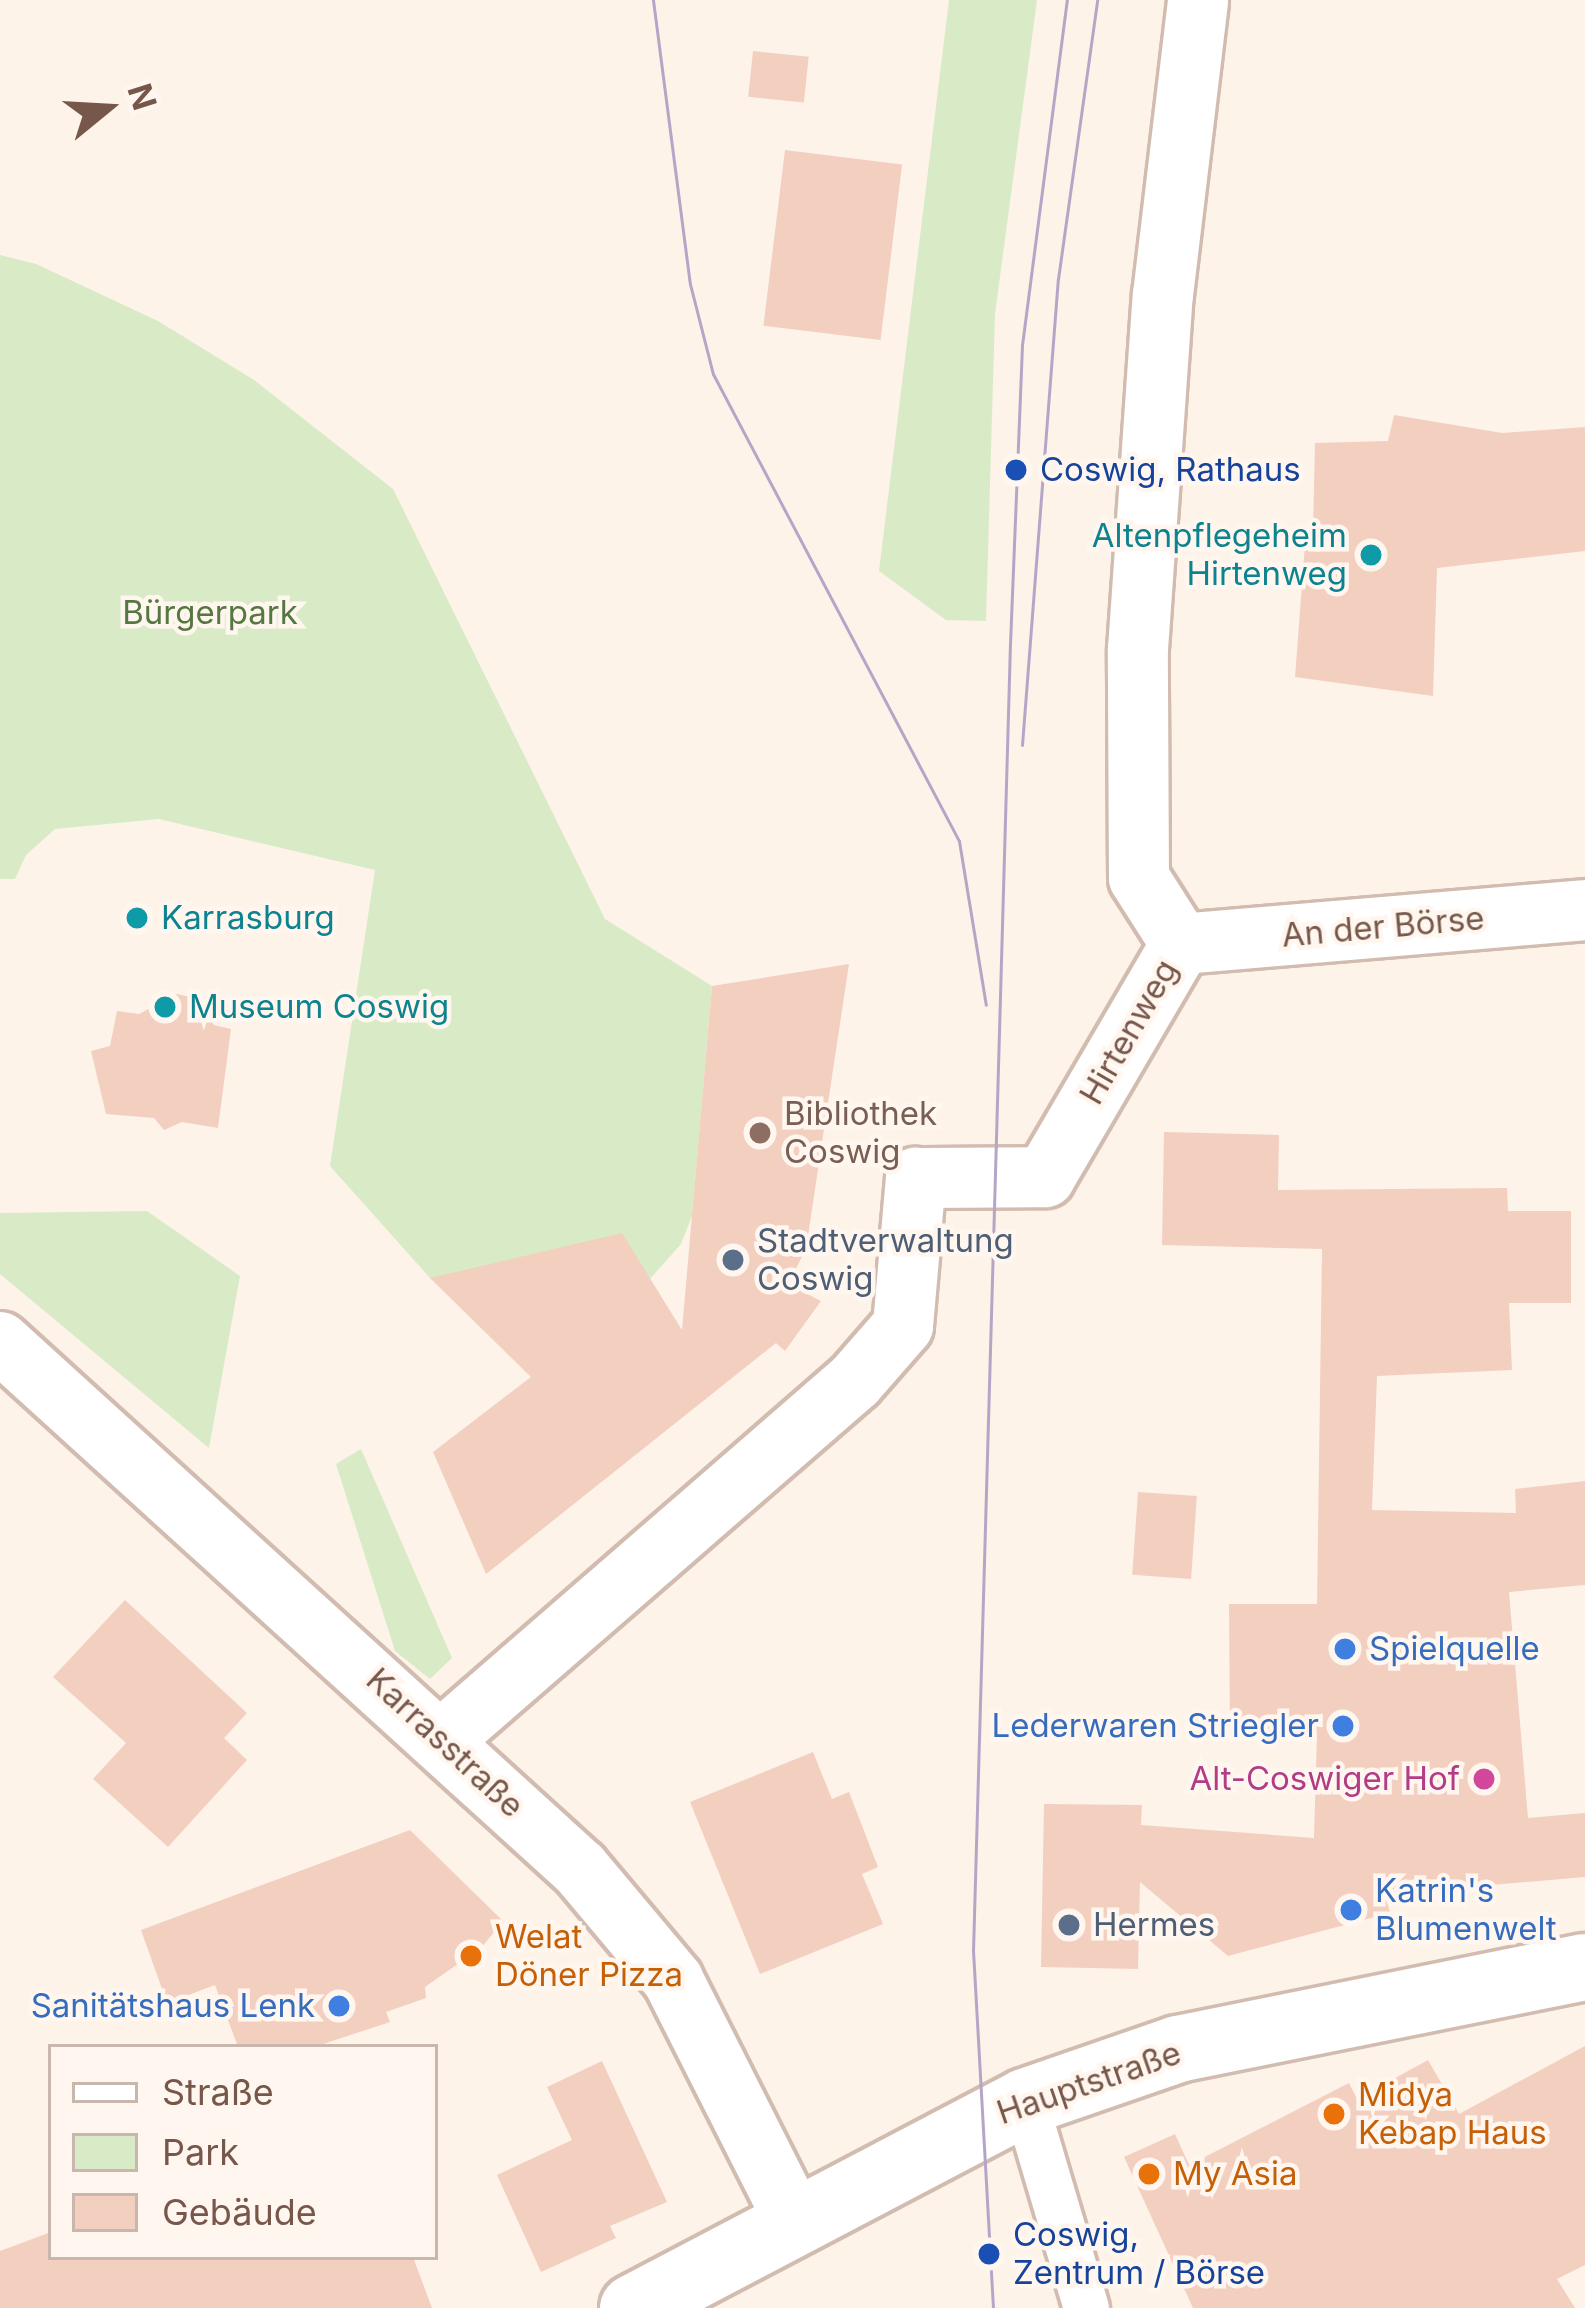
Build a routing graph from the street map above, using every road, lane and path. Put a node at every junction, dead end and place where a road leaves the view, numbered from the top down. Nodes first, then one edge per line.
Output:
1 (1198, 0) edge
2 (1585, 910) edge
3 (1181, 944) junction
4 (0, 1342) edge
5 (444, 1738) junction
6 (1585, 1967) edge
7 (1025, 2102) junction
8 (795, 2221) junction
9 (633, 2308) edge
10 (1086, 2308) edge

1 - 3 street, Hirtenweg
2 - 3 street, An der Börse
3 - 5 street, Hirtenweg
4 - 5 street, Karrasstraße
5 - 8 street, Karrasstraße
6 - 7 main road, Hauptstraße
7 - 8 main road, Hauptstraße
7 - 10 street
8 - 9 main road, Hauptstraße

